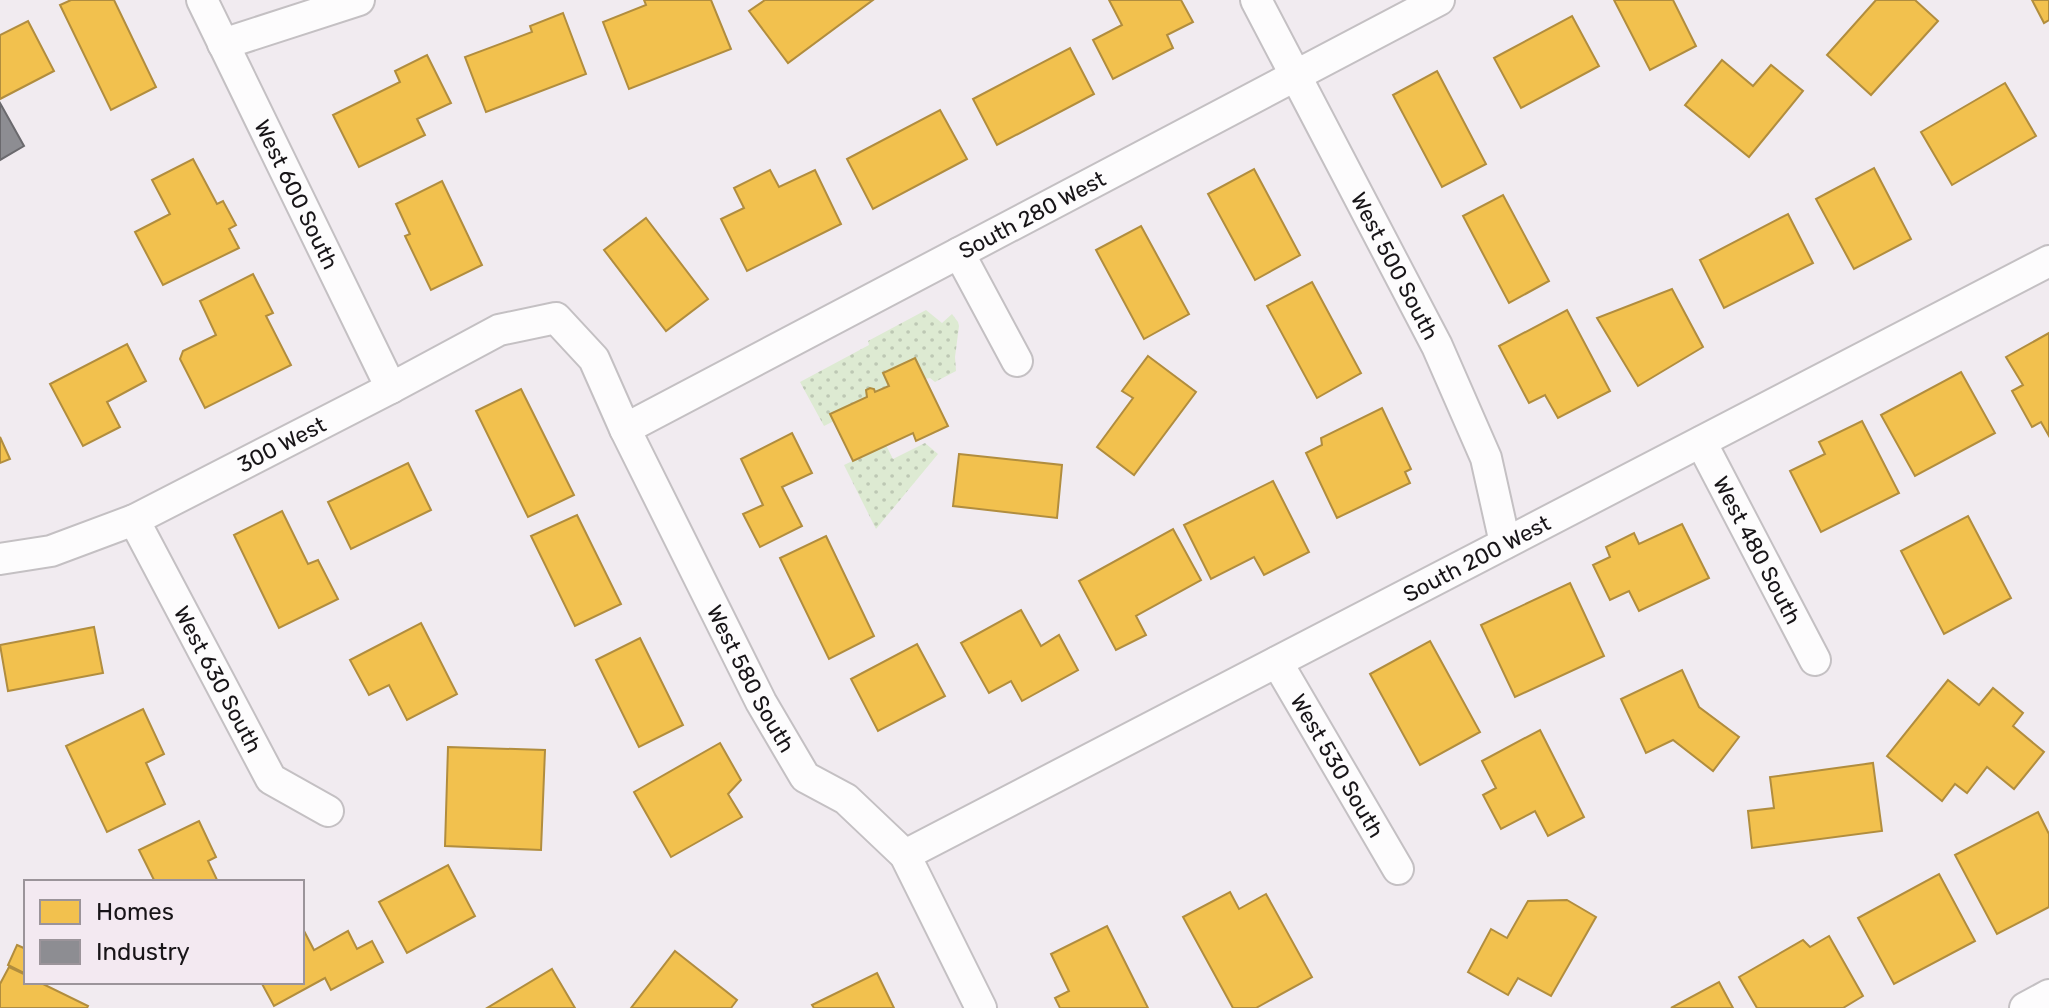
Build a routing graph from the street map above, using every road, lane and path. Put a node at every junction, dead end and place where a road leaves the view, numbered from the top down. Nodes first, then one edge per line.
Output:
1 (202, 0) edge
2 (359, 0) edge
3 (1256, 0) edge
4 (1439, 0) edge
5 (223, 44) junction
6 (1295, 77) junction
7 (959, 253) junction
8 (2049, 261) edge
9 (556, 318) joint
10 (1017, 361) dead end
11 (391, 388) junction
12 (625, 429) junction
13 (1701, 442) junction
14 (134, 520) junction
15 (1505, 543) junction
16 (0, 559) edge
17 (1815, 660) dead end
18 (1277, 662) junction
19 (328, 811) dead end
20 (905, 855) junction
21 (1398, 869) dead end
22 (2049, 995) edge
23 (981, 1008) edge
24 (2025, 1008) edge

1 - 5 street, West 600 South
2 - 5 street
3 - 6 street, West 500 South
4 - 6 street, South 280 West
5 - 11 street, West 600 South
6 - 7 street, South 280 West
6 - 15 street, West 500 South
7 - 10 street
7 - 12 street, South 280 West
8 - 13 street, South 200 West
9 - 11 street, 300 West
9 - 12 street, West 580 South
11 - 14 street, 300 West
12 - 20 street, West 580 South
13 - 15 street, South 200 West
13 - 17 street, West 480 South
14 - 16 street, 300 West
14 - 19 street, West 630 South
15 - 18 street, South 200 West
18 - 20 street, South 200 West
18 - 21 street, West 530 South
20 - 23 street, West 580 South
22 - 24 street

